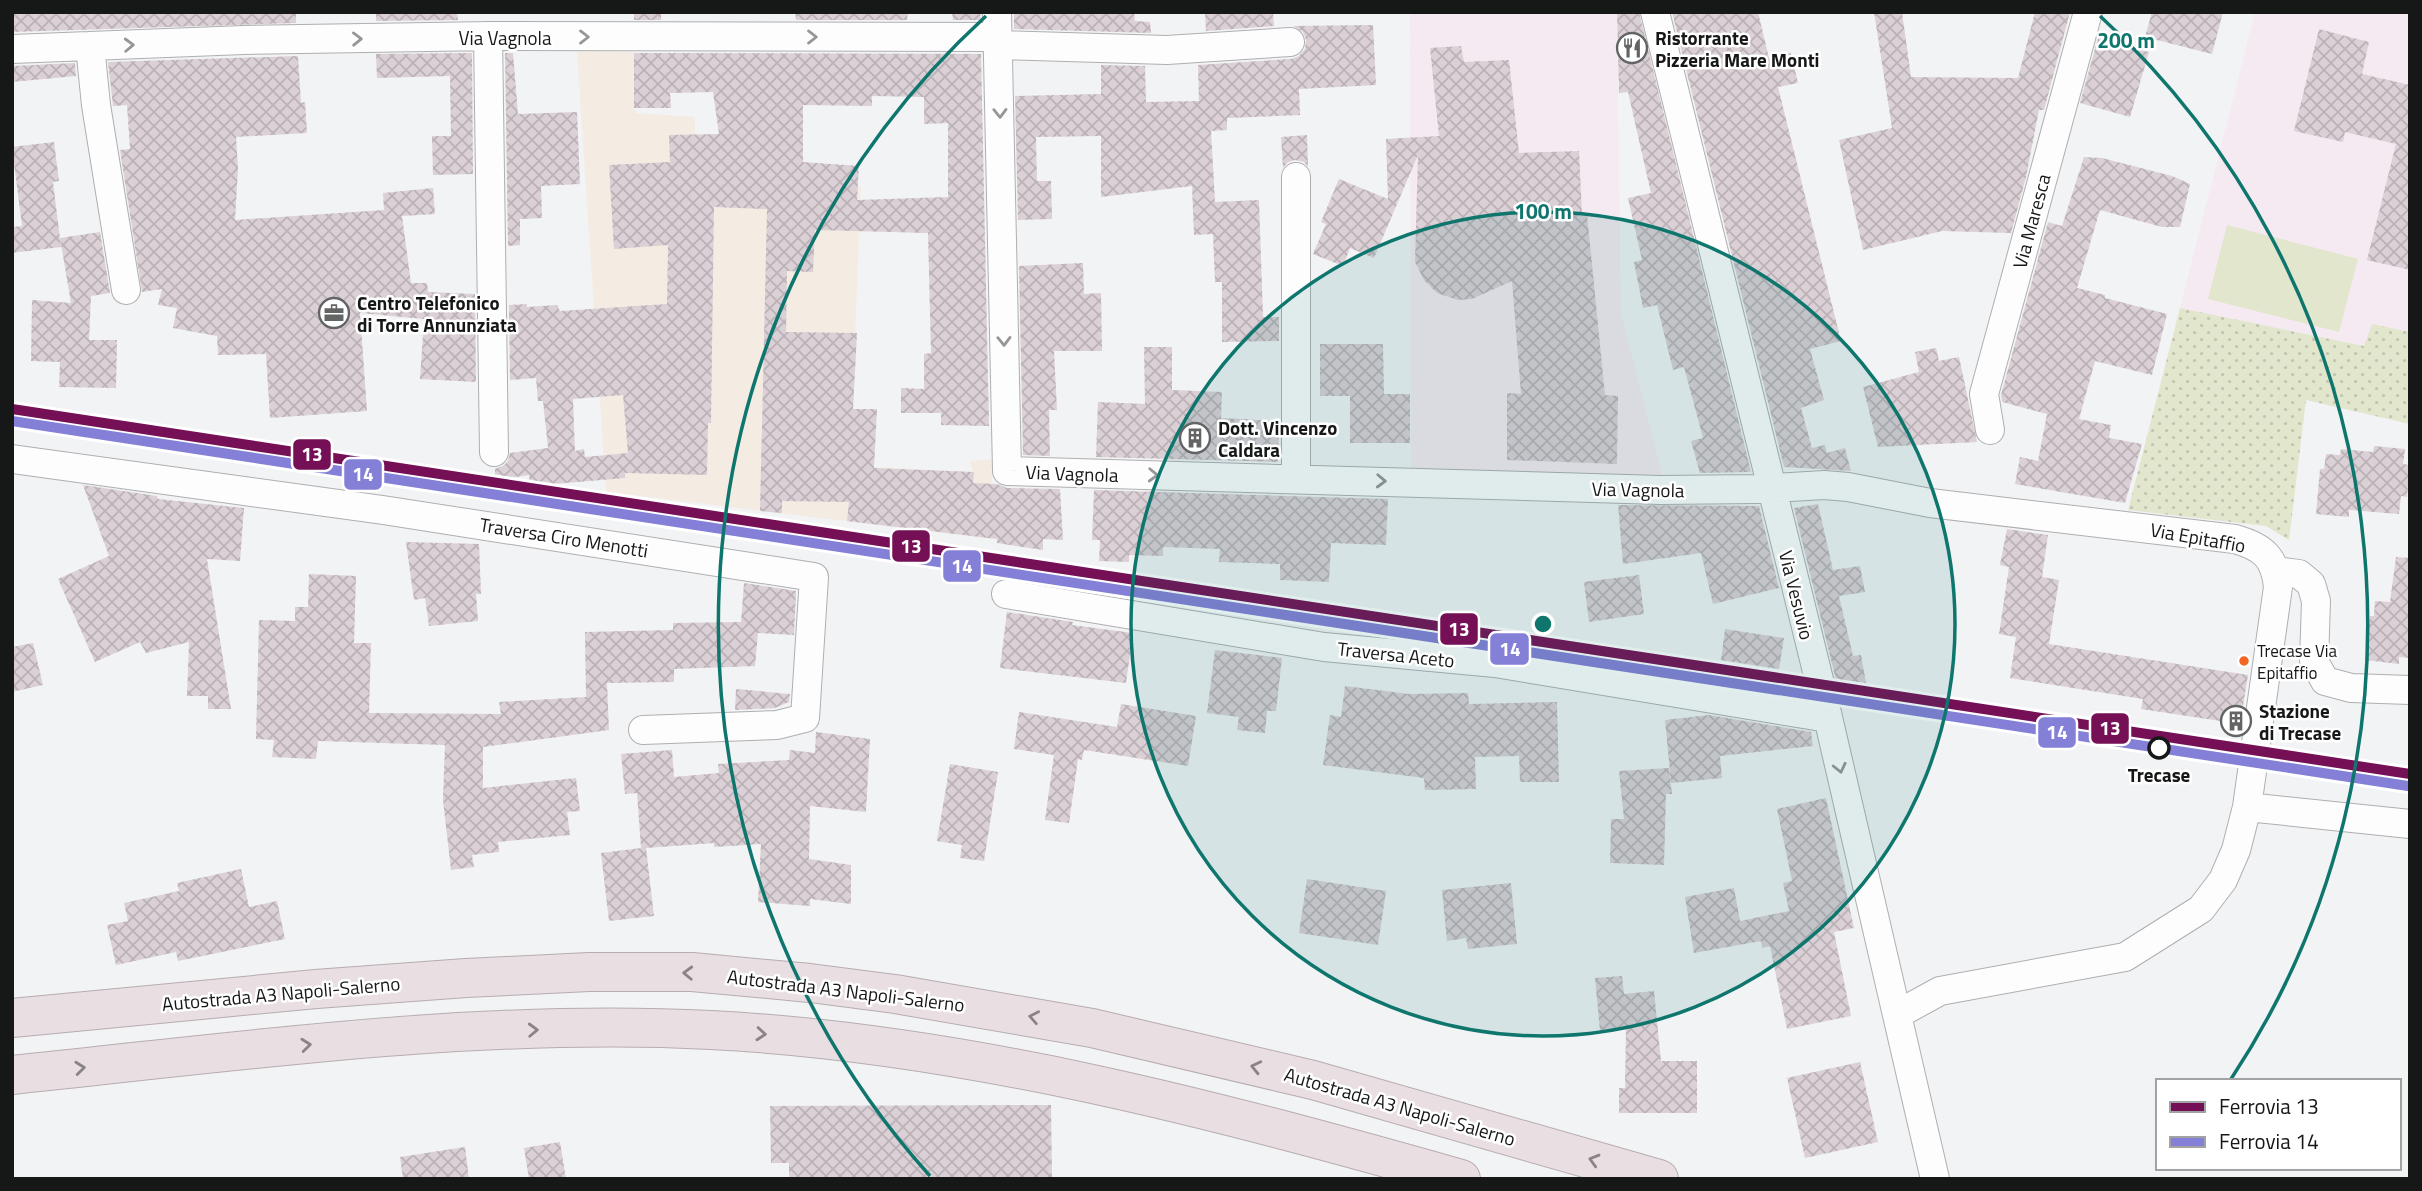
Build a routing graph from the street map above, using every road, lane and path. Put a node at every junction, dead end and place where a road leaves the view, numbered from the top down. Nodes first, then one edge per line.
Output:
1 (1655, 12) edge
2 (2088, 12) edge
3 (998, 31) edge
4 (488, 36) junction
5 (1290, 42) dead end
6 (90, 46) junction
7 (12, 49) edge
8 (1296, 177) dead end
9 (125, 290) dead end
10 (1990, 430) dead end
11 (494, 452) dead end
12 (12, 459) edge
13 (1296, 479) junction
14 (1770, 488) junction
15 (2276, 571) junction
16 (1006, 594) dead end
17 (2410, 691) edge
18 (1828, 718) junction
19 (643, 730) dead end
20 (2247, 807) junction
21 (2410, 824) edge
22 (1898, 1014) junction
23 (12, 1018) edge
24 (12, 1075) edge
25 (1461, 1179) edge
26 (1659, 1179) edge
27 (1935, 1179) edge

1 - 14 street, Via Vesuvio
2 - 10 street, Via Maresca
4 -> 3 street, Via Vagnola
3 - 5 street, Via Vagnola
3 -> 13 street, Via Vagnola
6 -> 4 street, Via Vagnola
4 - 11 street
6 - 7 street, Via Vagnola
6 - 9 street
8 - 13 street
12 - 19 street, Traversa Ciro Menotti
13 -> 14 street, Via Vagnola
14 - 15 street, Via Epitaffio
14 - 18 street, Via Vesuvio
15 - 17 street
15 - 20 street
16 - 18 street, Traversa Aceto
18 -> 22 street, Via Vesuvio
20 - 21 street
20 - 22 street
22 - 27 street, Via Vesuvio
26 -> 23 highway, Autostrada A3 Napoli-Salerno
24 -> 25 highway

